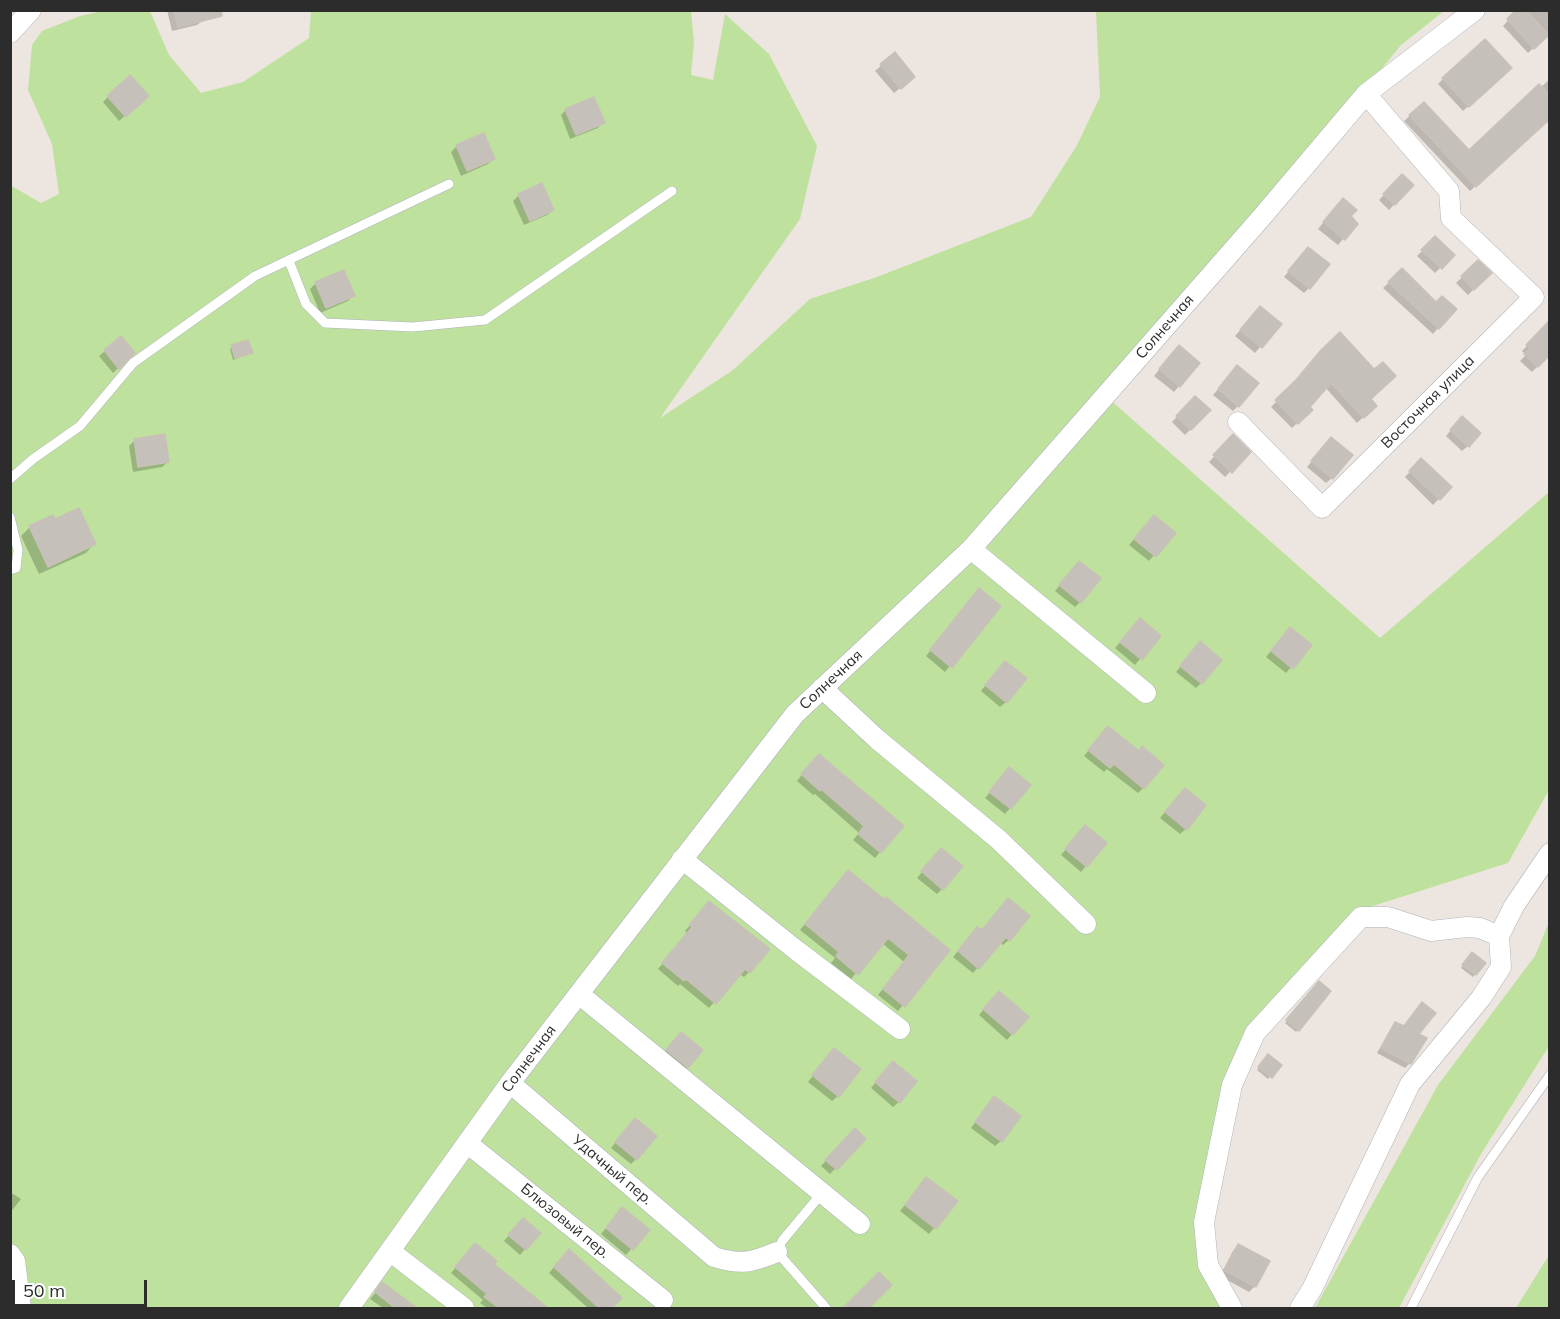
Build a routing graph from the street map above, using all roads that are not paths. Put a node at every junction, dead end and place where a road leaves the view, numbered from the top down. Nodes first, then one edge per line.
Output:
1 (31, 10) edge
2 (1475, 10) edge
3 (10, 33) edge
4 (1366, 94) junction
5 (449, 184) dead end
6 (672, 191) dead end
7 (289, 261) junction
8 (1238, 422) dead end
9 (10, 479) edge
10 (10, 517) edge
11 (971, 549) junction
12 (10, 570) edge
13 (822, 688) junction
14 (1146, 693) dead end
15 (1550, 853) edge
16 (682, 859) junction
17 (1086, 924) dead end
18 (1499, 936) junction
19 (579, 994) junction
20 (900, 1029) dead end
21 (1550, 1075) edge
22 (510, 1083) junction
23 (467, 1143) junction
24 (822, 1193) junction
25 (860, 1224) dead end
26 (391, 1252) junction
27 (777, 1252) junction
28 (10, 1254) edge
29 (663, 1300) dead end
30 (21, 1308) edge
31 (349, 1308) edge
32 (464, 1308) edge
33 (826, 1308) edge
34 (1232, 1308) edge
35 (1300, 1308) edge
36 (1411, 1308) edge

1 - 3 street
2 - 4 street, Солнечная
4 - 8 street, Восточная улица
4 - 11 street, Солнечная
5 - 7 lane
6 - 7 lane
7 - 9 lane
10 - 12 lane
11 - 13 street, Солнечная
11 - 14 street
13 - 16 street, Солнечная
13 - 17 street
15 - 18 street
16 - 19 street, Солнечная
16 - 20 street
18 - 34 street
18 - 35 street
19 - 22 street, Солнечная
19 - 24 street
21 - 36 lane
22 - 23 street, Солнечная
22 - 27 street, Удачный пер.
23 - 26 street, Солнечная
23 - 29 street, Блюзовый пер.
24 - 25 street
24 - 27 lane
26 - 31 street, Солнечная
26 - 32 street
27 - 33 lane
28 - 30 street

